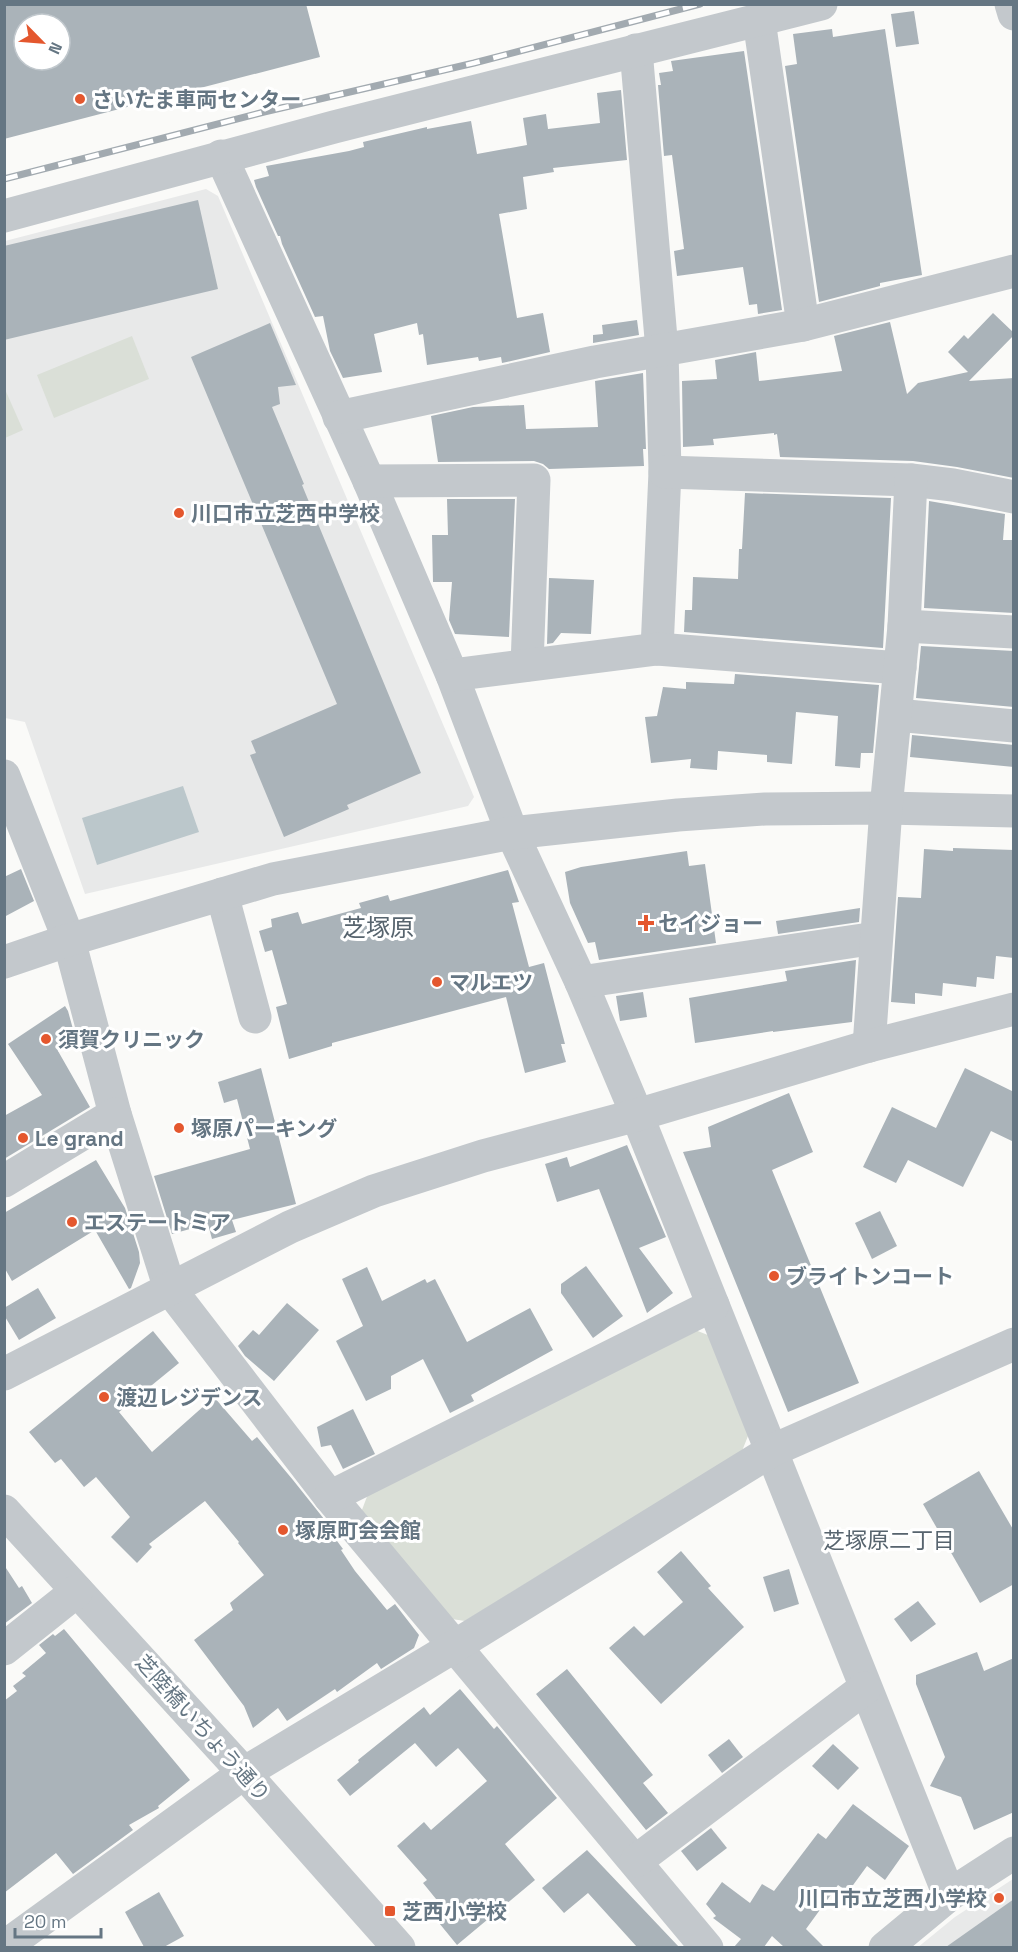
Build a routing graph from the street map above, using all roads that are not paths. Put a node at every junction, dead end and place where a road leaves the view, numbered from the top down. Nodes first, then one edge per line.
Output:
1 (821, 4) edge
2 (1011, 4) edge
3 (1014, 14) edge
4 (759, 20) junction
5 (636, 50) junction
6 (221, 156) junction
7 (4, 216) edge
8 (1014, 271) edge
9 (803, 325) junction
10 (662, 350) junction
11 (339, 417) junction
12 (665, 472) junction
13 (911, 480) junction
14 (369, 481) junction
15 (1014, 497) edge
16 (904, 626) junction
17 (1014, 632) edge
18 (657, 649) junction
19 (527, 665) junction
20 (900, 668) junction
21 (453, 675) junction
22 (896, 715) junction
23 (1014, 726) edge
24 (4, 776) edge
25 (886, 808) junction
26 (1014, 811) edge
27 (512, 833) junction
28 (222, 894) junction
29 (876, 938) junction
30 (69, 940) junction
31 (4, 962) edge
32 (581, 981) junction
33 (1014, 1010) edge
34 (255, 1017) dead end
35 (869, 1046) junction
36 (115, 1114) junction
37 (637, 1115) junction
38 (4, 1181) edge
39 (170, 1289) junction
40 (713, 1305) junction
41 (1014, 1344) edge
42 (4, 1374) edge
43 (771, 1451) junction
44 (330, 1497) junction
45 (4, 1511) edge
46 (77, 1591) junction
47 (455, 1646) junction
48 (4, 1649) edge
49 (865, 1688) junction
50 (244, 1773) junction
51 (1014, 1853) edge
52 (636, 1861) junction
53 (949, 1895) junction
54 (4, 1947) edge
55 (399, 1947) edge
56 (707, 1947) edge
57 (885, 1947) edge

1 - 4 street
2 - 3 street
4 - 5 street
4 - 9 street
5 - 6 street
5 - 10 street
6 - 7 street
6 - 11 street
8 - 9 street
9 - 10 street
10 - 11 street
10 - 12 street
11 - 14 street
12 - 13 street
12 - 18 street
13 - 15 street
13 - 16 street
14 - 19 street
14 - 21 street
16 - 17 street
16 - 20 street
18 - 19 street
18 - 20 street
19 - 21 street
20 - 22 street
21 - 27 street
22 - 23 street
22 - 25 street
24 - 30 street
25 - 26 street
25 - 27 street
25 - 29 street
27 - 28 street
27 - 32 street
28 - 30 street
28 - 34 street
29 - 32 street
29 - 35 street
30 - 31 street
30 - 36 street
32 - 37 street
33 - 35 street
35 - 37 street
36 - 38 street
36 - 39 street
37 - 39 street
37 - 40 street
39 - 42 street
39 - 44 street
40 - 43 street
40 - 44 street
41 - 43 street
43 - 47 street
43 - 49 street
44 - 47 street
45 - 46 street, 芝陸橋いちょう通り
46 - 48 street
46 - 50 street, 芝陸橋いちょう通り
47 - 50 street
47 - 52 street
49 - 52 street
49 - 53 street
50 - 54 street
50 - 55 street, 芝陸橋いちょう通り
51 - 53 street
52 - 56 street
53 - 57 street

